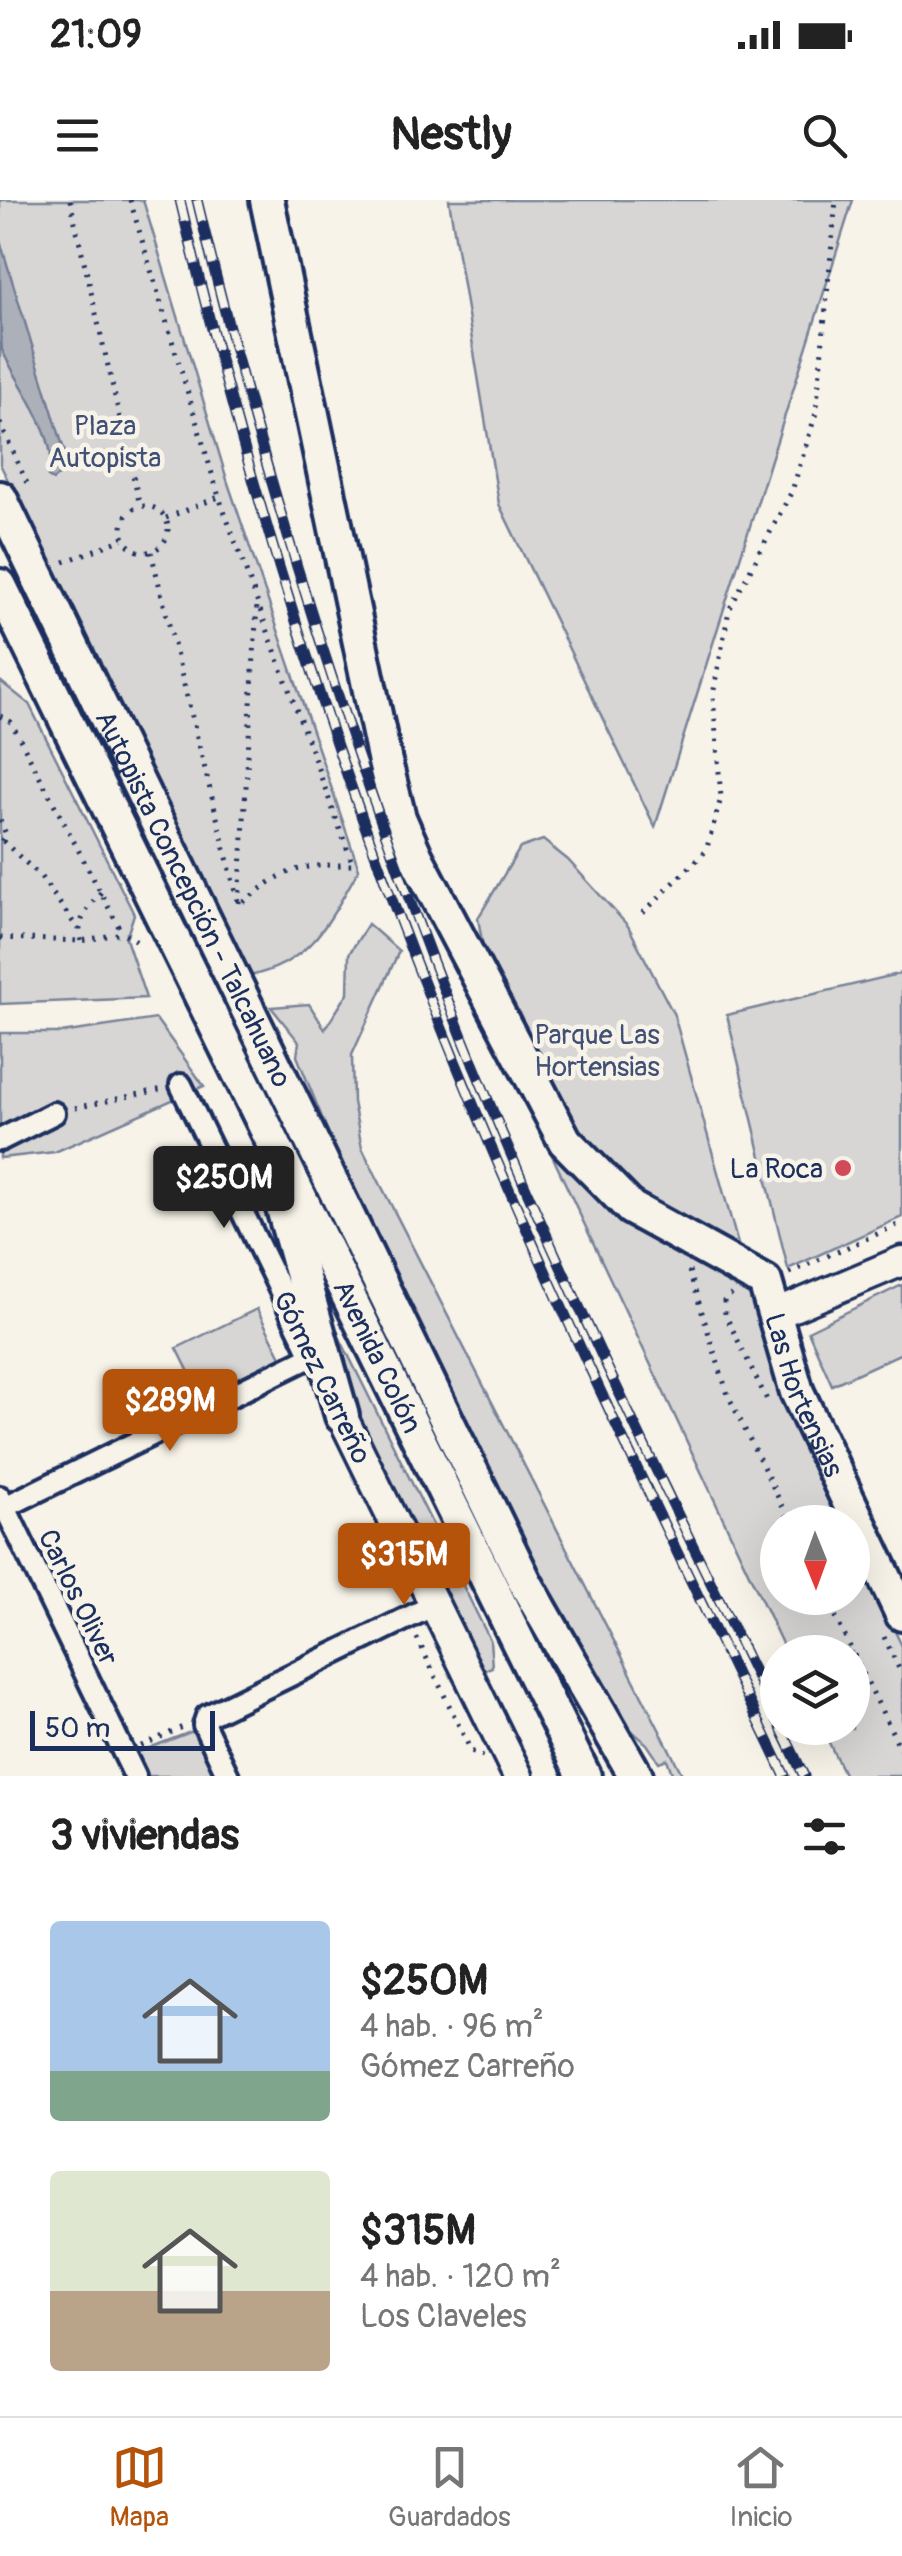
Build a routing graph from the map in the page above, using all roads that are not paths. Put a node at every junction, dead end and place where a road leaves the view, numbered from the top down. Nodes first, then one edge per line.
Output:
1 (267, 200) edge
2 (0, 498) edge
3 (0, 586) edge
4 (68, 718) joint
5 (247, 1082) junction
6 (180, 1085) road end
7 (54, 1114) road end
8 (0, 1140) edge
9 (902, 1261) edge
10 (774, 1315) junction
11 (312, 1356) junction
12 (342, 1416) junction
13 (3, 1502) edge
14 (434, 1604) junction
15 (902, 1614) edge
16 (136, 1776) edge
17 (228, 1776) edge
18 (518, 1776) edge
19 (584, 1776) edge
20 (636, 1776) edge

1 - 10 main road, Las Hortensias
2 - 20 main road, Autopista Concepción - Talcahuano
3 - 4 main road, Autopista Concepción - Talcahuano
4 - 5 main road, Avenida Colón
5 - 12 main road
5 - 19 main road, Avenida Colón
6 - 11 street, Gómez Carreño
7 - 8 street
9 - 10 street
10 - 15 main road, Las Hortensias
11 - 12 street, Gómez Carreño
11 - 13 street
12 - 14 street, Gómez Carreño
13 - 16 street, Carlos Oliver
14 - 17 street
14 - 18 street, Gómez Carreño

